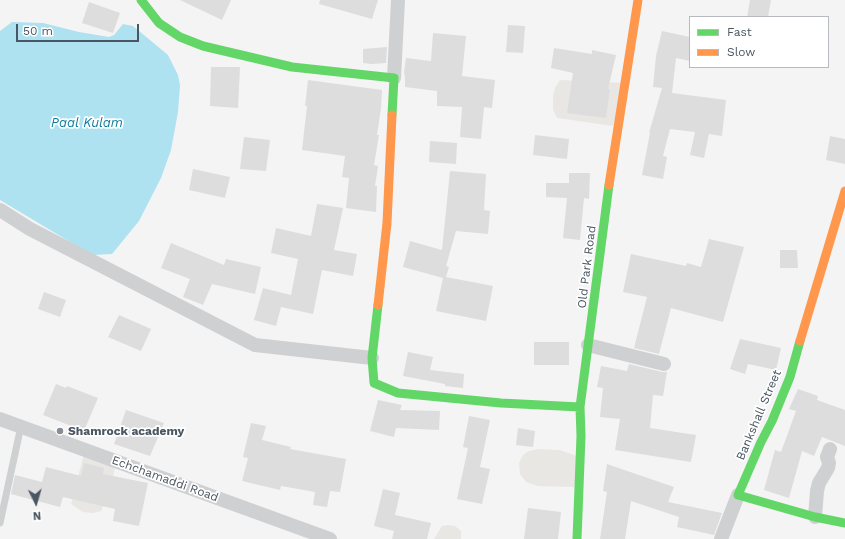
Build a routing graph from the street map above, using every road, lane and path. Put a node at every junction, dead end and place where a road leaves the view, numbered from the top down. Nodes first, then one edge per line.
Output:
1 (140, 0) edge
2 (398, 0) edge
3 (638, 0) edge
4 (394, 78) junction
5 (845, 191) edge
6 (0, 210) edge
7 (588, 345) junction
8 (372, 358) junction
9 (664, 364) dead end
10 (580, 407) junction
11 (0, 419) edge
12 (21, 426) junction
13 (830, 449) dead end
14 (738, 495) junction
15 (815, 517) junction
16 (0, 523) edge
17 (845, 523) edge
18 (330, 539) edge
19 (577, 539) edge
20 (721, 539) edge

1 - 4 street
2 - 4 street
3 - 7 street, Old Park Road
4 - 8 street
5 - 14 street, Bankshall Street
6 - 8 street
7 - 9 street
7 - 10 street, Old Park Road
8 - 10 street
10 - 19 street, Old Park Road
11 - 12 street, Echchamaddi Road
12 - 16 lane
12 - 18 street, Echchamaddi Road
13 - 15 street
14 - 15 street
14 - 20 street
15 - 17 street

